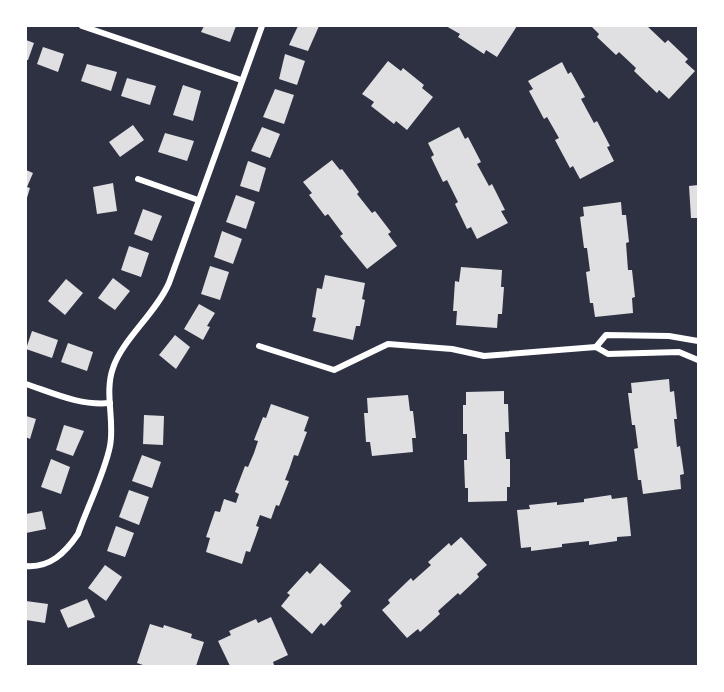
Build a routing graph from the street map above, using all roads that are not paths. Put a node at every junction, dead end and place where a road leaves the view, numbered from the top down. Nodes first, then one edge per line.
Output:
1 (82, 26) edge
2 (262, 26) edge
3 (241, 80) junction
4 (138, 179) dead end
5 (198, 200) junction
6 (699, 341) edge
7 (259, 346) dead end
8 (596, 347) junction
9 (699, 360) edge
10 (26, 384) edge
11 (110, 403) junction
12 (26, 566) edge

1 - 3 street
2 - 3 street
3 - 5 street
4 - 5 street
5 - 11 street
6 - 8 street
7 - 8 street
8 - 9 street
10 - 11 street
11 - 12 street

